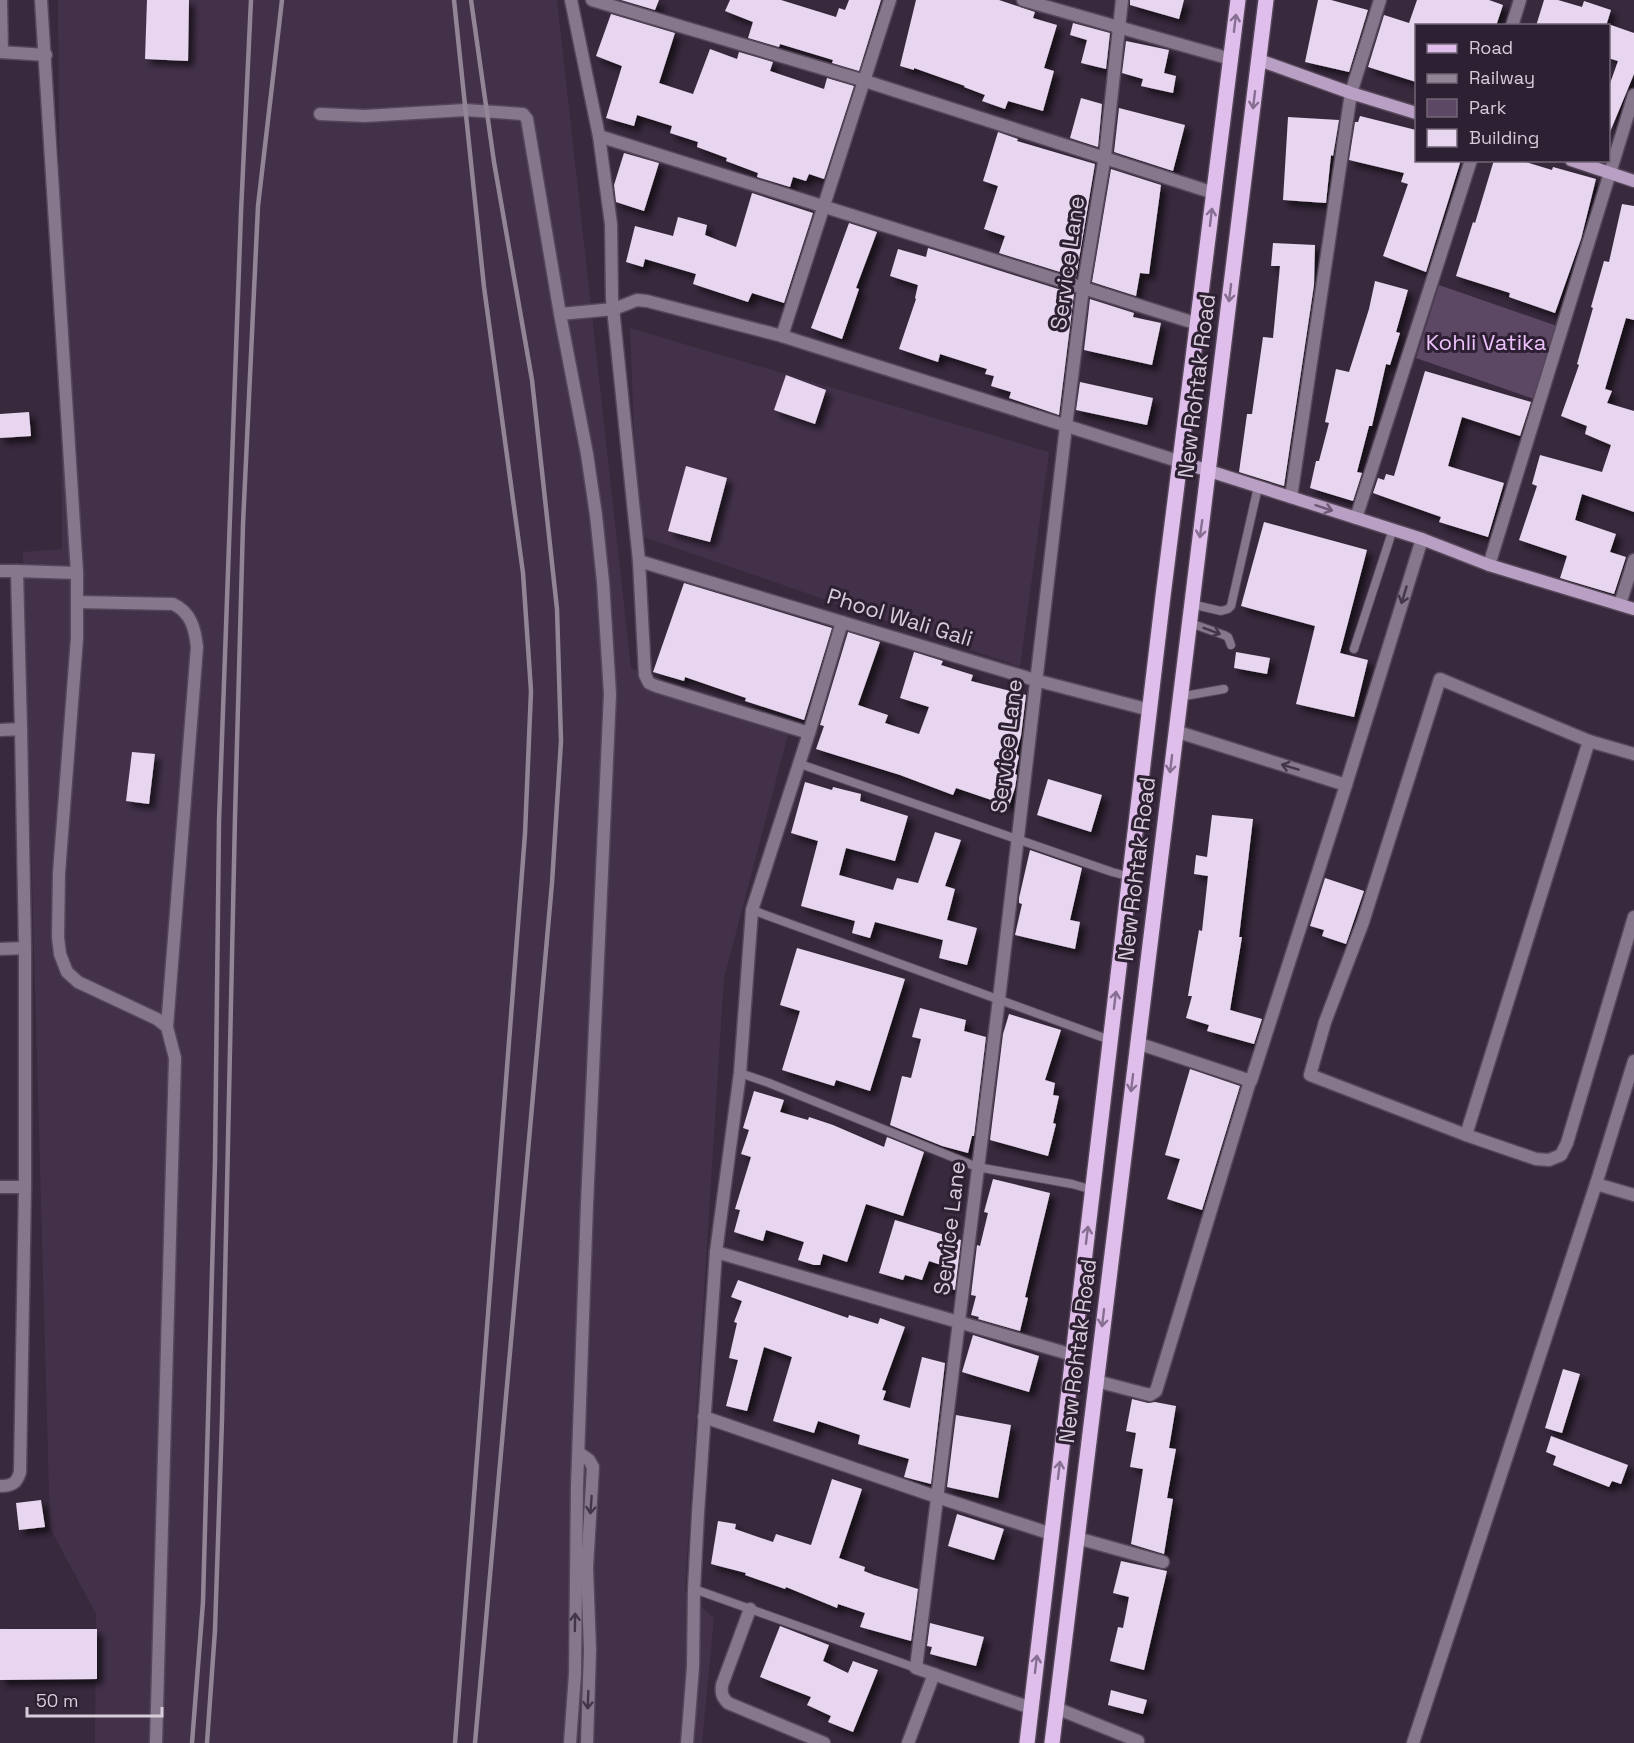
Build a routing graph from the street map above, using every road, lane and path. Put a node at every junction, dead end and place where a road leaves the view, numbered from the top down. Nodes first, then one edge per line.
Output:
1 (2, 0) edge
2 (41, 0) edge
3 (571, 0) edge
4 (592, 0) edge
5 (890, 0) edge
6 (1023, 0) edge
7 (1122, 0) edge
8 (1238, 0) edge
9 (1266, 0) edge
10 (1380, 0) edge
11 (1520, 0) edge
12 (1513, 24) edge
13 (1119, 28) junction
14 (1, 52) edge
15 (46, 55) junction
16 (1231, 59) junction
17 (1259, 60) junction
18 (865, 81) junction
19 (1351, 93) junction
20 (1634, 95) edge
21 (1415, 113) edge
22 (320, 114) dead end
23 (599, 136) junction
24 (1105, 156) junction
25 (1470, 162) edge
26 (1577, 162) edge
27 (1610, 173) junction
28 (1634, 181) edge
29 (1214, 193) junction
30 (825, 206) junction
31 (1083, 288) junction
32 (614, 309) junction
33 (560, 314) junction
34 (1198, 324) junction
35 (782, 336) junction
36 (1066, 426) junction
37 (1181, 462) junction
38 (1208, 471) junction
39 (1258, 486) junction
40 (1291, 497) junction
41 (1356, 518) junction
42 (1393, 530) junction
43 (1422, 539) junction
44 (1634, 560) edge
45 (639, 561) junction
46 (1490, 565) junction
47 (0, 570) edge
48 (17, 571) junction
49 (77, 573) junction
50 (78, 602) junction
51 (1191, 604) junction
52 (1620, 604) junction
53 (1634, 609) edge
54 (842, 622) junction
55 (1188, 622) junction
56 (1231, 645) dead end
57 (1354, 649) dead end
58 (1035, 680) junction
59 (1224, 689) dead end
60 (1179, 697) junction
61 (1150, 710) junction
62 (21, 729) junction
63 (0, 730) edge
64 (1175, 731) junction
65 (809, 733) junction
66 (1589, 741) junction
67 (1634, 754) edge
68 (800, 764) junction
69 (1346, 785) junction
70 (1016, 838) junction
71 (1131, 877) junction
72 (752, 910) junction
73 (1634, 917) edge
74 (25, 948) junction
75 (0, 949) edge
76 (999, 999) junction
77 (167, 1027) junction
78 (1110, 1040) junction
79 (1137, 1043) junction
80 (1634, 1061) edge
81 (740, 1073) junction
82 (1251, 1078) junction
83 (1466, 1135) junction
84 (978, 1167) junction
85 (1596, 1184) junction
86 (0, 1187) edge
87 (25, 1187) junction
88 (1092, 1190) junction
89 (1634, 1195) edge
90 (716, 1252) junction
91 (959, 1323) junction
92 (1073, 1355) junction
93 (1096, 1381) junction
94 (704, 1417) junction
95 (579, 1453) junction
96 (0, 1486) edge
97 (937, 1497) junction
98 (1052, 1534) junction
99 (1077, 1538) junction
100 (1163, 1562) dead end
101 (694, 1589) junction
102 (750, 1609) junction
103 (916, 1668) junction
104 (934, 1674) junction
105 (1031, 1707) junction
106 (1056, 1708) junction
107 (1138, 1741) dead end
108 (156, 1743) edge
109 (570, 1743) edge
110 (587, 1743) edge
111 (687, 1743) edge
112 (824, 1743) edge
113 (908, 1743) edge
114 (1027, 1743) edge
115 (1052, 1743) edge
116 (1413, 1743) edge

1 - 14 street
2 - 15 street
3 - 23 street
4 - 18 street
5 - 18 street
6 - 13 street
7 - 13 street, Service Lane
16 -> 8 main road, New Rohtak Road
9 - 17 main road, New Rohtak Road
10 - 19 street
11 - 12 street
13 - 16 street
13 - 24 street, Service Lane
14 - 15 street
15 - 49 street
16 - 29 main road, New Rohtak Road
17 - 19 street
17 -> 38 main road, New Rohtak Road
18 - 24 street
18 - 30 street
19 - 21 street
19 - 40 street
20 - 27 street
22 - 33 street
23 - 30 street
23 - 32 street
24 - 29 street
24 - 31 street, Service Lane
25 - 41 street
26 - 27 street
27 - 28 street
27 - 46 street
34 -> 29 main road, New Rohtak Road
30 - 31 street
30 - 35 street
31 - 34 street
31 - 36 street, Service Lane
32 - 33 street
32 - 35 street
32 - 45 street
33 - 95 street
34 - 37 main road, New Rohtak Road
35 - 36 street
36 - 37 street
36 - 58 street, Service Lane
37 - 38 street
37 - 61 main road, New Rohtak Road
38 - 39 street
38 -> 51 main road, New Rohtak Road
39 - 40 street
39 - 51 lane
40 -> 41 street
41 - 42 street
42 - 43 street
42 - 57 lane
43 - 46 street
43 -> 69 street
44 - 52 street
45 - 54 street, Phool Wali Gali
45 - 65 street
46 - 52 street
47 - 48 street
48 - 49 street
48 - 62 street
49 - 50 street
50 - 77 street
50 - 77 street
51 - 55 main road, New Rohtak Road
52 - 53 street
54 - 58 street, Phool Wali Gali
54 - 65 street
55 -> 56 lane
55 - 60 main road, New Rohtak Road
58 - 61 street, Phool Wali Gali
58 - 70 street, Service Lane
59 - 60 lane
60 - 64 main road, New Rohtak Road
61 - 71 main road, New Rohtak Road
62 - 63 street
62 - 74 street
69 -> 64 street
64 -> 79 main road, New Rohtak Road
65 - 68 street
66 - 67 street
66 - 83 street
66 - 83 street
68 - 70 lane
68 - 72 street
69 - 82 street
70 - 71 lane
70 - 76 street, Service Lane
78 -> 71 main road, New Rohtak Road
72 - 76 lane
72 - 81 street
73 - 83 street
74 - 75 street
74 - 87 street
76 - 78 lane
76 - 84 street, Service Lane
77 - 108 street
78 - 88 main road, New Rohtak Road
79 - 82 street
79 -> 93 main road, New Rohtak Road
80 - 85 street
81 - 84 lane
81 - 90 street
82 - 93 street
84 - 88 lane
84 - 91 street, Service Lane
85 - 89 street
85 - 116 street
86 - 87 street
87 - 96 street
92 -> 88 main road, New Rohtak Road
90 - 91 street
90 - 94 street
91 - 92 street
91 - 97 street, Service Lane
98 -> 92 main road, New Rohtak Road
93 - 99 main road, New Rohtak Road
94 - 97 street
94 - 101 street
109 -> 95 street
95 -> 110 street
97 - 98 street
97 - 103 street, Service Lane
105 -> 98 main road, New Rohtak Road
99 - 100 street
99 - 106 main road, New Rohtak Road
101 - 102 lane
101 - 111 street
102 - 103 lane
102 - 112 street
103 - 104 street
104 - 105 street
104 - 113 street
105 - 114 main road, New Rohtak Road
106 - 107 street
106 - 115 main road, New Rohtak Road

